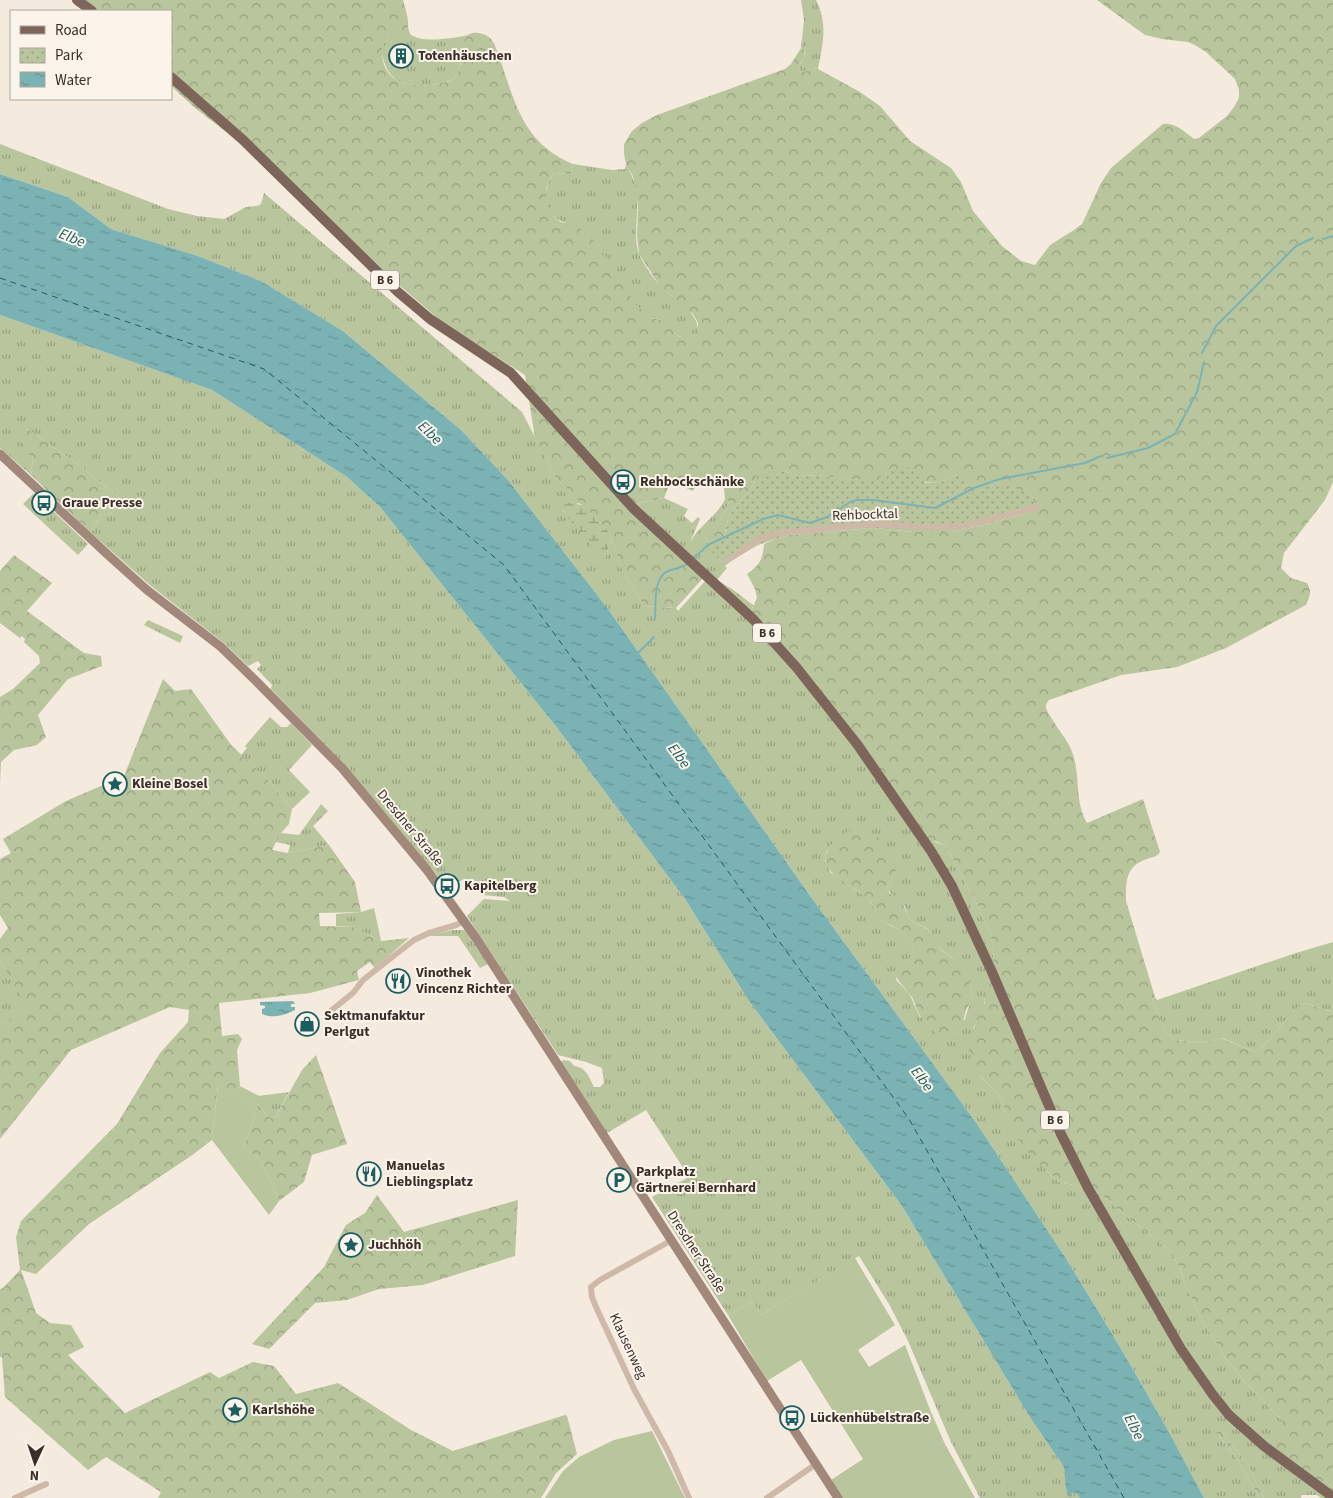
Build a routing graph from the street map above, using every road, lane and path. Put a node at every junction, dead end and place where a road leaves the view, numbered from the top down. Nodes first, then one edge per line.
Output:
1 (77, 0) edge
2 (91, 10) edge
3 (172, 78) edge
4 (0, 454) edge
5 (1037, 507) dead end
6 (728, 559) dead end
7 (464, 921) junction
8 (327, 1014) dead end
9 (672, 1240) junction
10 (816, 1464) junction
11 (46, 1484) dead end
12 (1333, 1497) edge
13 (15, 1498) edge
14 (689, 1498) edge
15 (767, 1498) edge
16 (838, 1498) edge

1 - 2 main road
3 - 12 main road, B 6
4 - 7 main road, Dresdner Straße
5 - 6 street, Rehbocktal
7 - 8 street
7 - 9 main road, Dresdner Straße
9 - 10 main road, Dresdner Straße
9 - 14 street, Klausenweg
10 - 15 street
10 - 16 main road, Dresdner Straße
11 - 13 street

